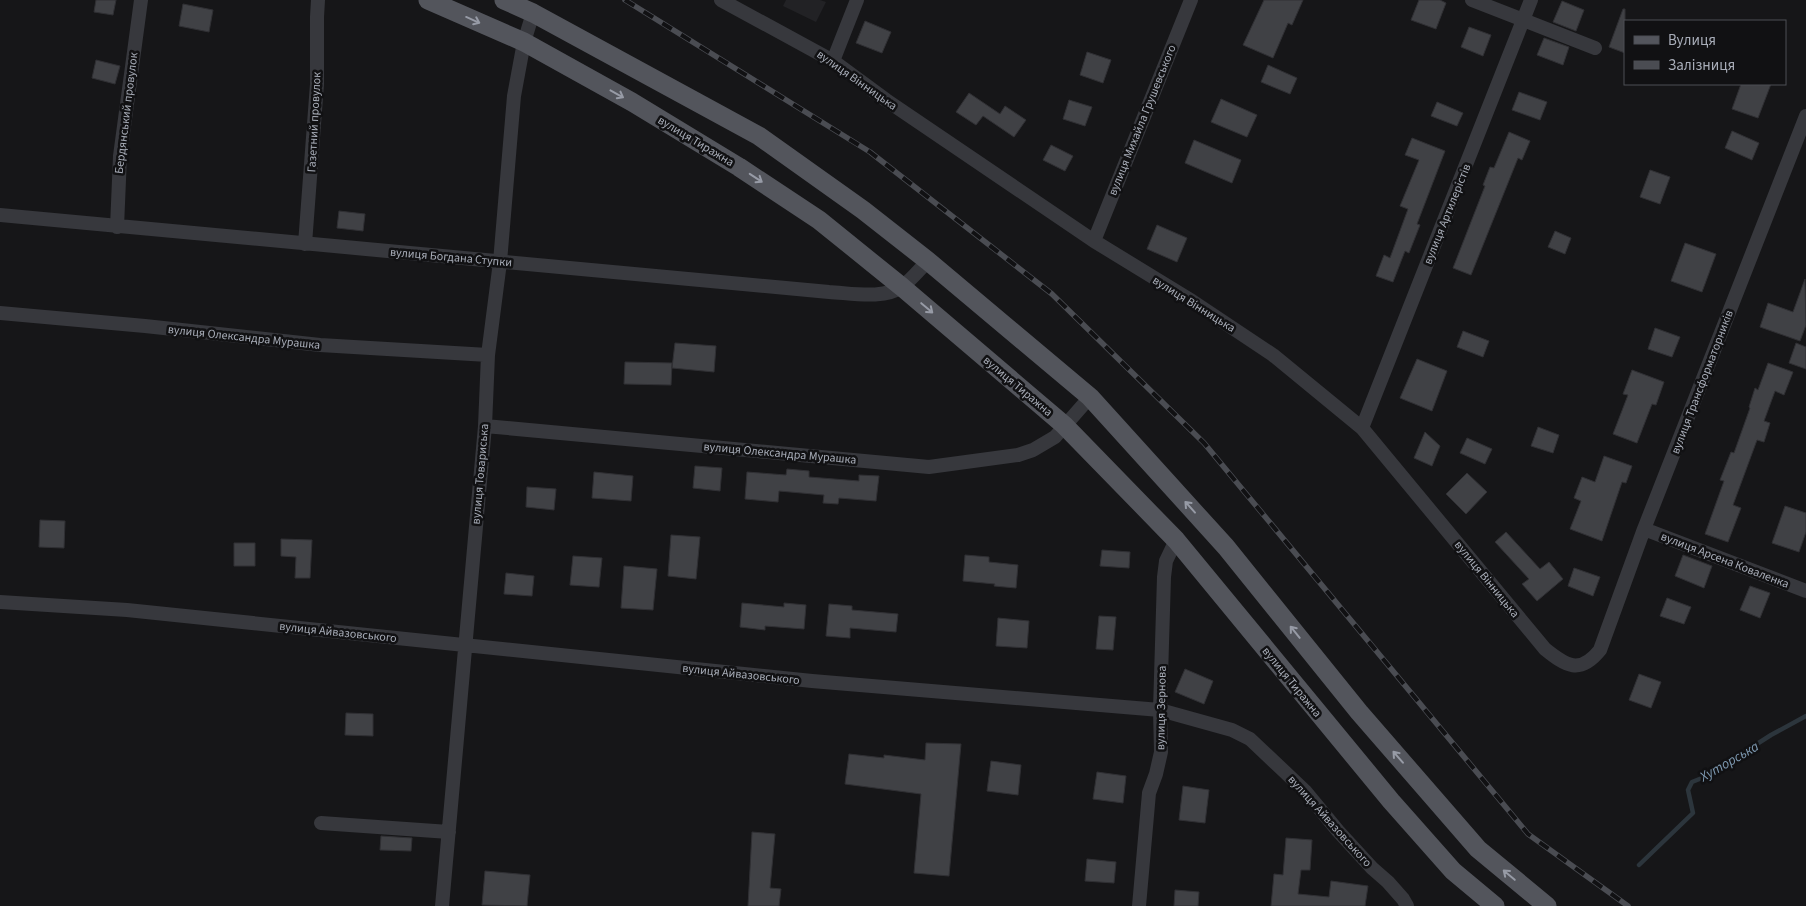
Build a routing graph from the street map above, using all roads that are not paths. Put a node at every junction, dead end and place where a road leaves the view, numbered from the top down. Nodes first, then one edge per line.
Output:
1 (141, 0) edge
2 (318, 0) edge
3 (428, 0) edge
4 (504, 0) edge
5 (721, 0) edge
6 (857, 0) edge
7 (1191, 0) edge
8 (1472, 0) edge
9 (1530, 0) edge
10 (533, 13) junction
11 (1523, 20) junction
12 (524, 42) junction
13 (1594, 48) dead end
14 (833, 61) junction
15 (1806, 116) edge
16 (0, 215) edge
17 (117, 227) junction
18 (1094, 241) junction
19 (305, 244) junction
20 (928, 261) junction
21 (500, 262) junction
22 (902, 287) junction
23 (0, 313) edge
24 (488, 355) junction
25 (1090, 397) junction
26 (1064, 425) junction
27 (485, 426) junction
28 (1362, 428) junction
29 (1644, 529) junction
30 (1176, 540) junction
31 (1806, 591) edge
32 (0, 602) edge
33 (466, 645) junction
34 (1600, 650) joint
35 (1160, 710) junction
36 (320, 823) dead end
37 (449, 832) junction
38 (442, 906) edge
39 (1139, 906) edge
40 (1406, 906) edge
41 (1496, 906) edge
42 (1547, 906) edge

1 - 17 street, Бердянський провулок
2 - 19 street, Газетний провулок
3 -> 12 main road, вулиця Тиражна
4 - 10 main road
5 - 14 street, вулиця Вінницька
6 - 14 street
7 - 18 street, вулиця Михайла Грушевського
8 - 11 street
9 - 11 street, вулиця Артилерістів
10 - 12 street, вулиця Товариська
10 - 20 main road
11 - 13 street
11 - 28 street, вулиця Артилерістів
12 - 21 street, вулиця Товариська
12 -> 22 main road, вулиця Тиражна
14 - 18 street, вулиця Вінницька
15 - 29 street, вулиця Трансформаторників
16 - 17 street, вулиця Богдана Ступки
17 - 19 street, вулиця Богдана Ступки
18 - 28 street, вулиця Вінницька
19 - 21 street, вулиця Богдана Ступки
20 - 22 street
20 - 25 main road
21 - 22 street, вулиця Богдана Ступки
21 - 24 street, вулиця Товариська
22 -> 26 main road, вулиця Тиражна
23 - 24 street, вулиця Олександра Мурашка
24 - 27 street, вулиця Товариська
25 - 26 street, вулиця Олександра Мурашка
42 -> 25 main road
26 - 27 street, вулиця Олександра Мурашка
26 - 30 main road, вулиця Тиражна
27 - 33 street, вулиця Товариська
28 - 34 street, вулиця Вінницька
29 - 31 street, вулиця Арсена Коваленка
29 - 34 street, вулиця Трансформаторників
30 - 35 street, вулиця Зернова
30 - 41 main road, вулиця Тиражна
32 - 33 street, вулиця Айвазовського
33 - 35 street, вулиця Айвазовського
33 - 37 street, вулиця Товариська
35 - 39 street, вулиця Зернова
35 - 40 street, вулиця Айвазовського
36 - 37 street
37 - 38 street, вулиця Товариська

